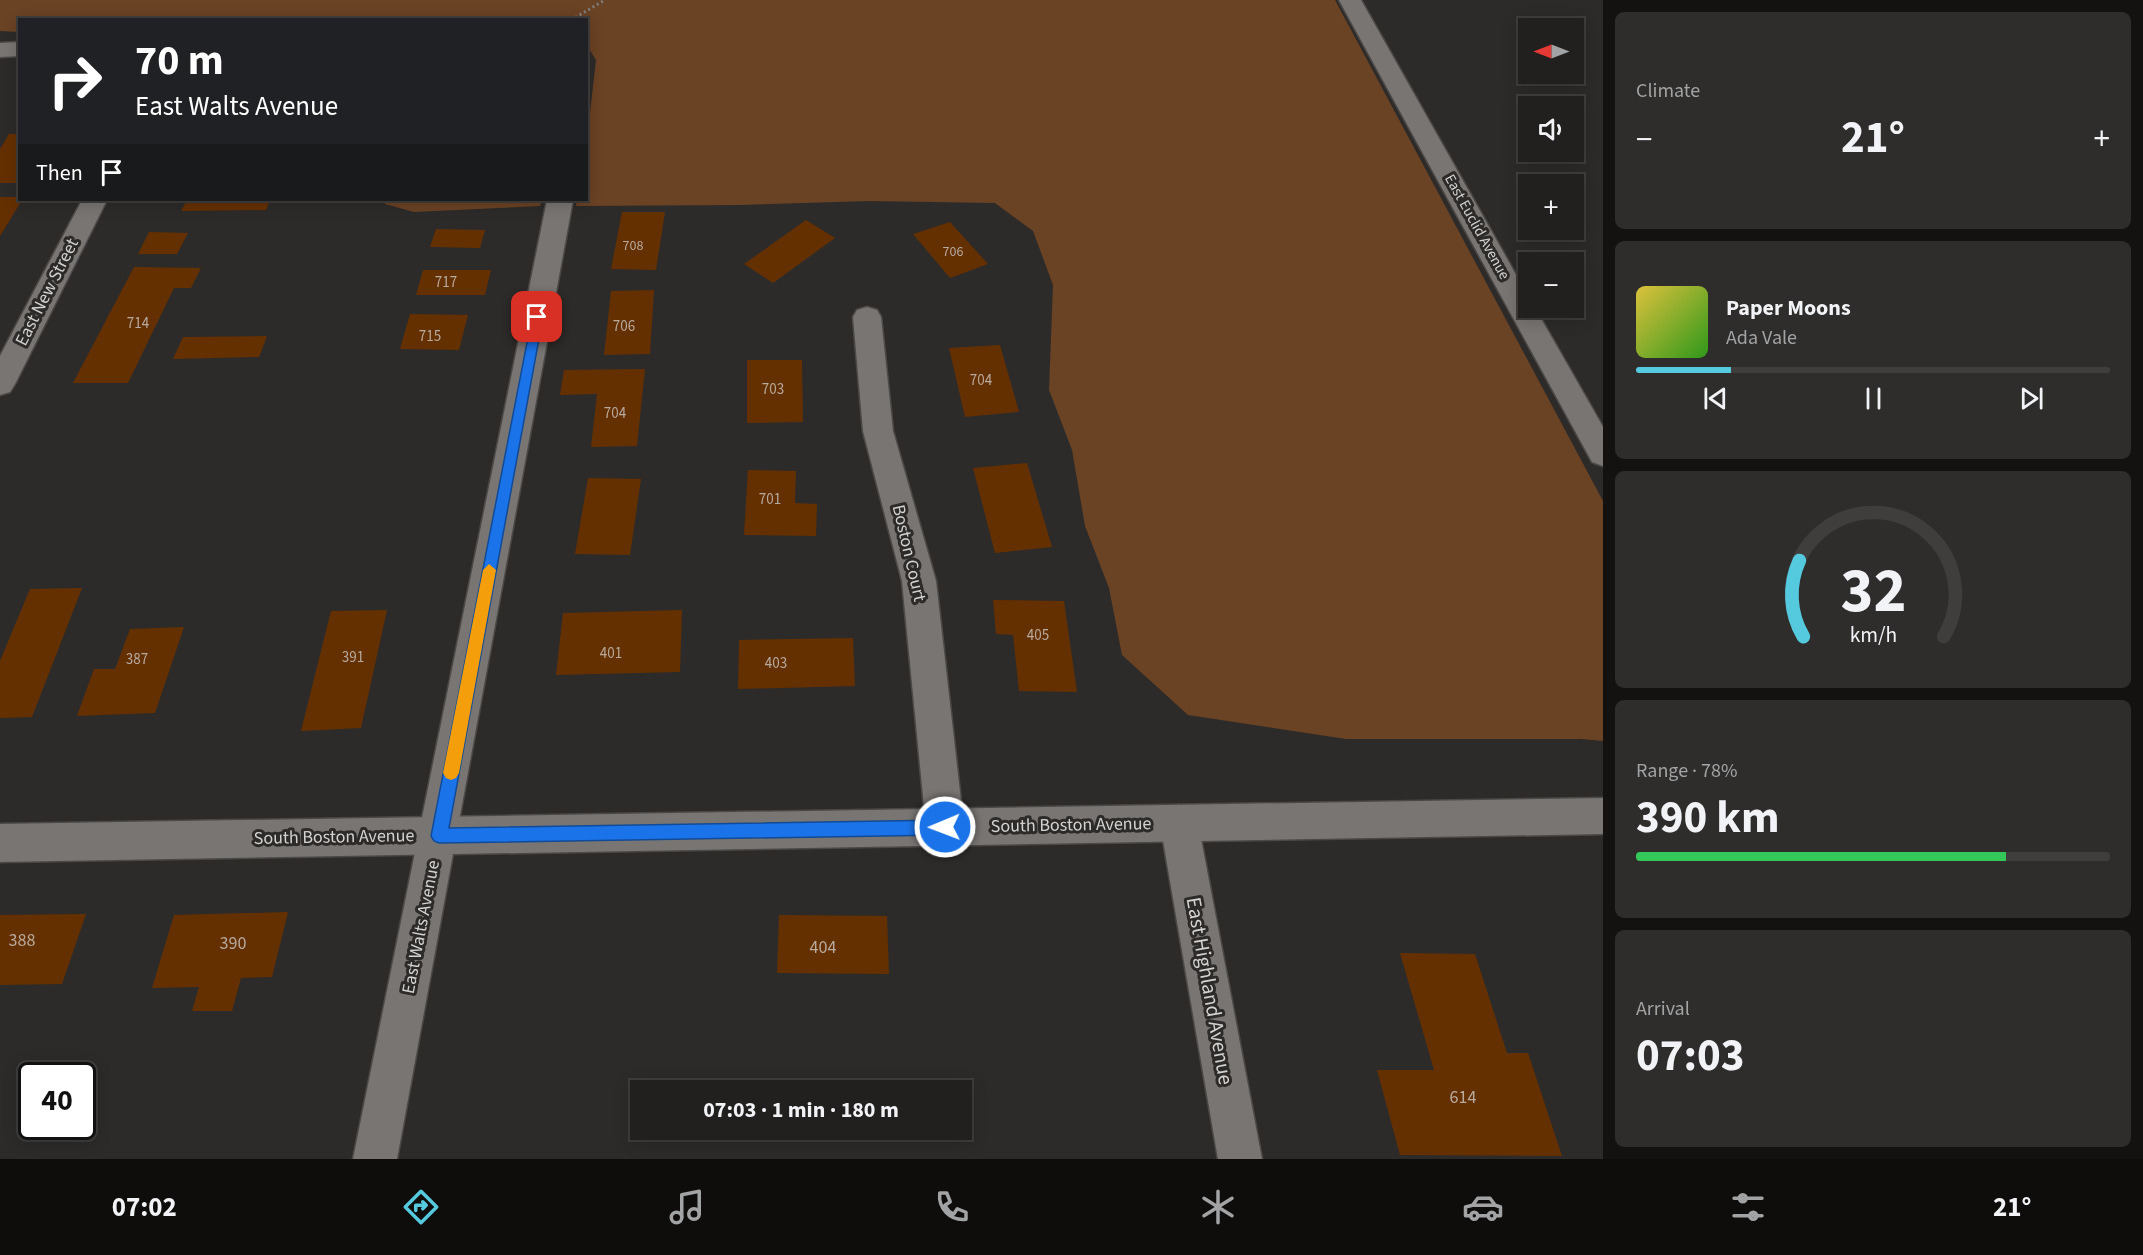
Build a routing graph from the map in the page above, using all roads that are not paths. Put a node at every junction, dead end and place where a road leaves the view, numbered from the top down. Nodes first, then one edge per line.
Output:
1 (1350, 0) edge
2 (18, 49) edge
3 (0, 50) edge
4 (93, 201) edge
5 (560, 201) edge
6 (867, 317) dead end
7 (0, 384) edge
8 (1603, 454) edge
9 (1603, 816) edge
10 (1179, 823) junction
11 (945, 827) junction
12 (439, 836) junction
13 (0, 843) edge
14 (375, 1159) edge
15 (1240, 1159) edge

1 - 8 street, East Euclid Avenue
2 - 3 street
4 - 7 street, East New Street
5 - 12 street, East Walts Avenue
6 - 11 street, Boston Court
9 - 10 street, South Boston Avenue
10 - 11 street, South Boston Avenue
10 - 15 street, East Highland Avenue
11 - 12 street, South Boston Avenue
12 - 13 street, South Boston Avenue
12 - 14 street, East Walts Avenue

